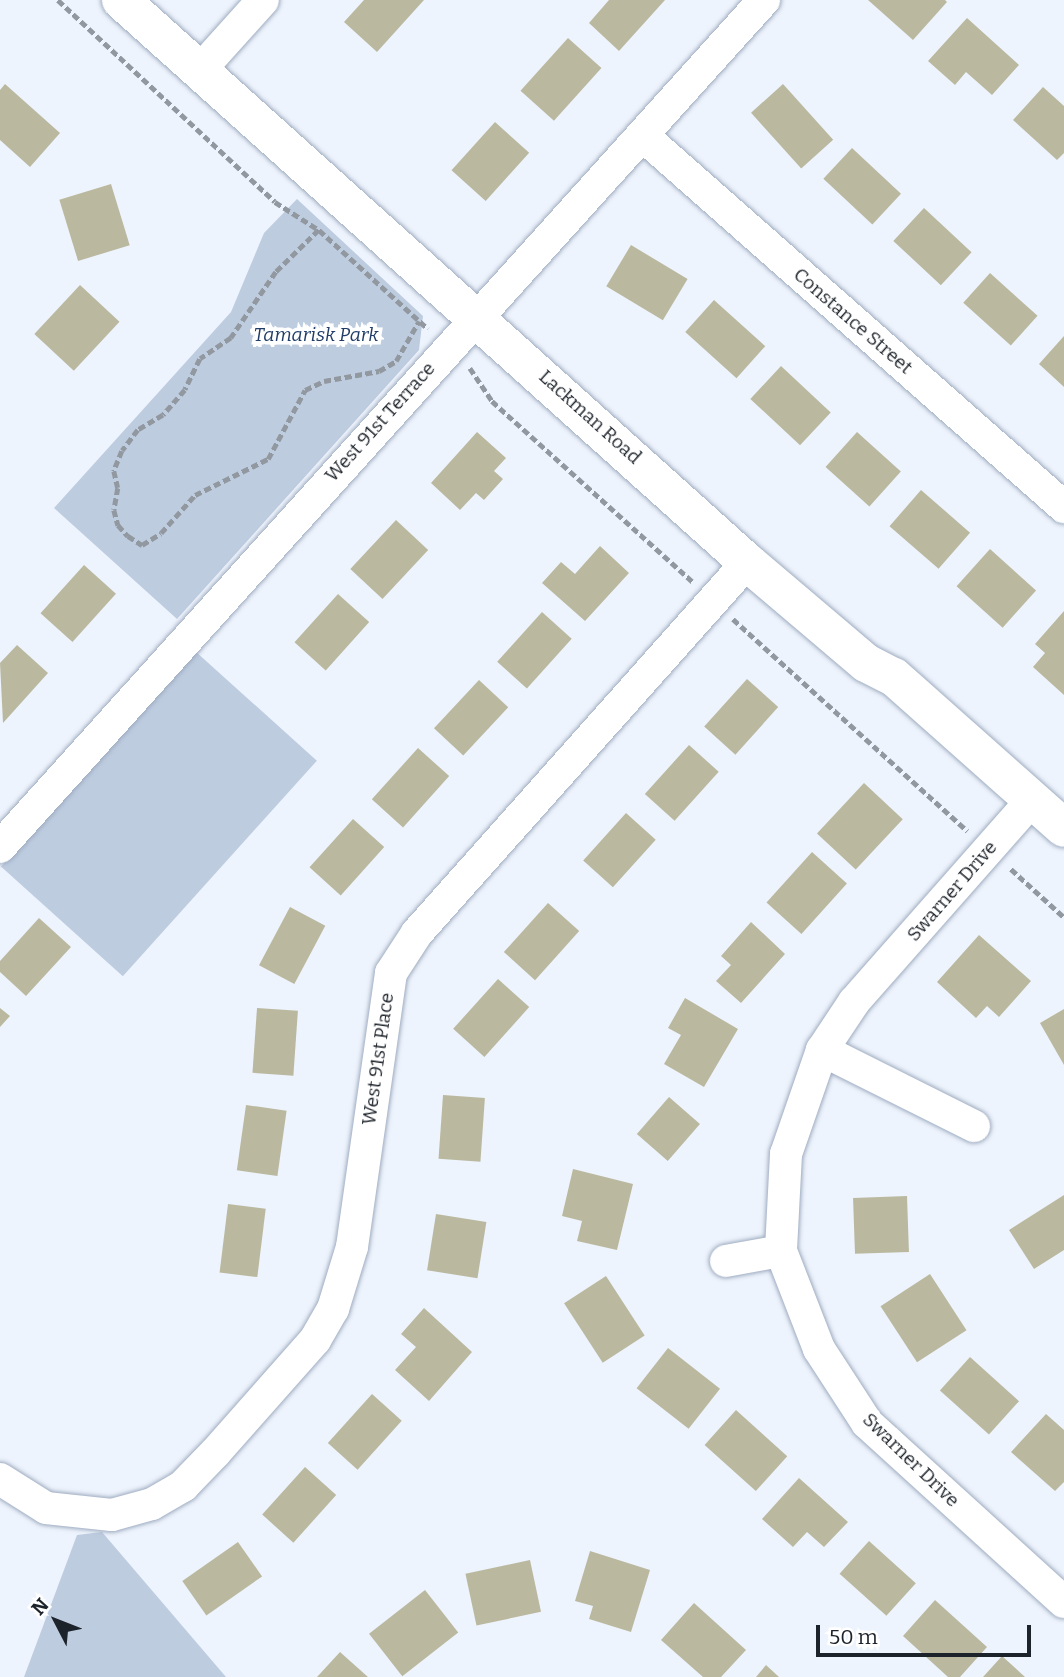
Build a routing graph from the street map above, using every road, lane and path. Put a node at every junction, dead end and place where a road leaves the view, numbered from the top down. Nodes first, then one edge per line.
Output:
1 (58, 0) edge
2 (121, 0) edge
3 (263, 0) edge
4 (764, 0) edge
5 (200, 70) junction
6 (642, 135) junction
7 (319, 230) junction
8 (477, 317) junction
9 (468, 364) dead end
10 (1064, 508) edge
11 (747, 562) junction
12 (713, 601) junction
13 (1032, 800) junction
14 (1064, 828) edge
15 (0, 847) edge
16 (988, 849) junction
17 (1064, 918) edge
18 (822, 1050) junction
19 (974, 1126) dead end
20 (781, 1251) junction
21 (726, 1261) dead end
22 (0, 1479) edge
23 (1064, 1602) edge

1 - 7 path
2 - 5 main road, Lackman Road
3 - 5 street
4 - 6 street, West 91st Terrace
5 - 8 main road, Lackman Road
6 - 8 street, West 91st Terrace
6 - 10 street, Constance Street
7 - 7 path
8 - 11 main road, Lackman Road
8 - 15 street, West 91st Terrace
9 - 12 path
11 - 12 street, West 91st Place
11 - 13 main road, Lackman Road
12 - 16 path
12 - 22 street, West 91st Place
13 - 14 main road, Lackman Road
13 - 16 street, Swarner Drive
16 - 17 path
16 - 18 street, Swarner Drive
18 - 19 street
18 - 20 street, Swarner Drive
20 - 21 street
20 - 23 street, Swarner Drive

